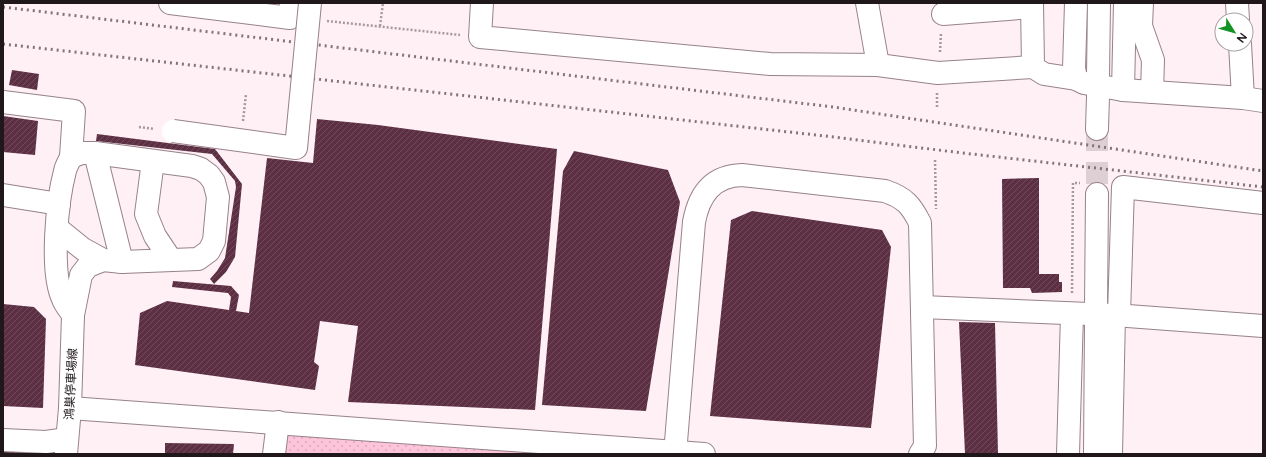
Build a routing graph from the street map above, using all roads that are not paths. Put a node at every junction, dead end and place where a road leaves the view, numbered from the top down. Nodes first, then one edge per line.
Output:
1 (170, 3) edge
2 (291, 3) edge
3 (482, 3) edge
4 (867, 3) edge
5 (1076, 3) edge
6 (1099, 3) edge
7 (1125, 3) edge
8 (1142, 3) edge
9 (1032, 5) edge
10 (315, 12) edge
11 (943, 14) dead end
12 (1242, 52) edge
13 (878, 65) junction
14 (1033, 67) junction
15 (1076, 79) junction
16 (1123, 90) junction
17 (1152, 92) junction
18 (1253, 99) edge
19 (3, 102) edge
20 (1097, 129) tunnel mouth
21 (173, 131) dead end
22 (95, 153) junction
23 (72, 157) junction
24 (153, 161) junction
25 (1097, 194) tunnel mouth
26 (3, 196) edge
27 (1263, 203) edge
28 (59, 204) junction
29 (57, 228) junction
30 (171, 260) junction
31 (113, 261) junction
32 (922, 307) junction
33 (1072, 314) junction
34 (73, 315) junction
35 (1106, 315) junction
36 (1263, 326) edge
37 (70, 408) junction
38 (278, 422) junction
39 (3, 440) edge
40 (67, 447) edge
41 (675, 453) edge
42 (274, 454) edge
43 (704, 454) edge
44 (920, 454) edge
45 (1068, 454) edge
46 (1095, 454) edge
47 (1111, 454) edge

1 - 2 street
3 - 13 street
4 - 13 street
5 - 15 street
6 - 20 street
7 - 16 street
8 - 17 street
9 - 11 street
9 - 14 street
10 - 21 street, bridge
12 - 18 street
13 - 14 street
14 - 15 street
15 - 16 street
16 - 17 street
17 - 18 street
19 - 23 street
22 - 23 street
22 - 24 street
22 - 31 street
23 - 28 street
24 - 30 street
24 - 30 street
25 - 35 street
26 - 28 street
27 - 35 street
28 - 29 street
29 - 31 street
29 - 34 street
30 - 31 street
31 - 34 street, 鴻巣停車場線
32 - 33 street
32 - 41 street
32 - 44 street
33 - 35 street
33 - 45 street
34 - 37 street, 鴻巣停車場線
35 - 36 street
35 - 46 street
35 - 47 street
37 - 38 street
37 - 40 street, 鴻巣停車場線
38 - 41 street
38 - 42 street
39 - 40 street
41 - 43 street

